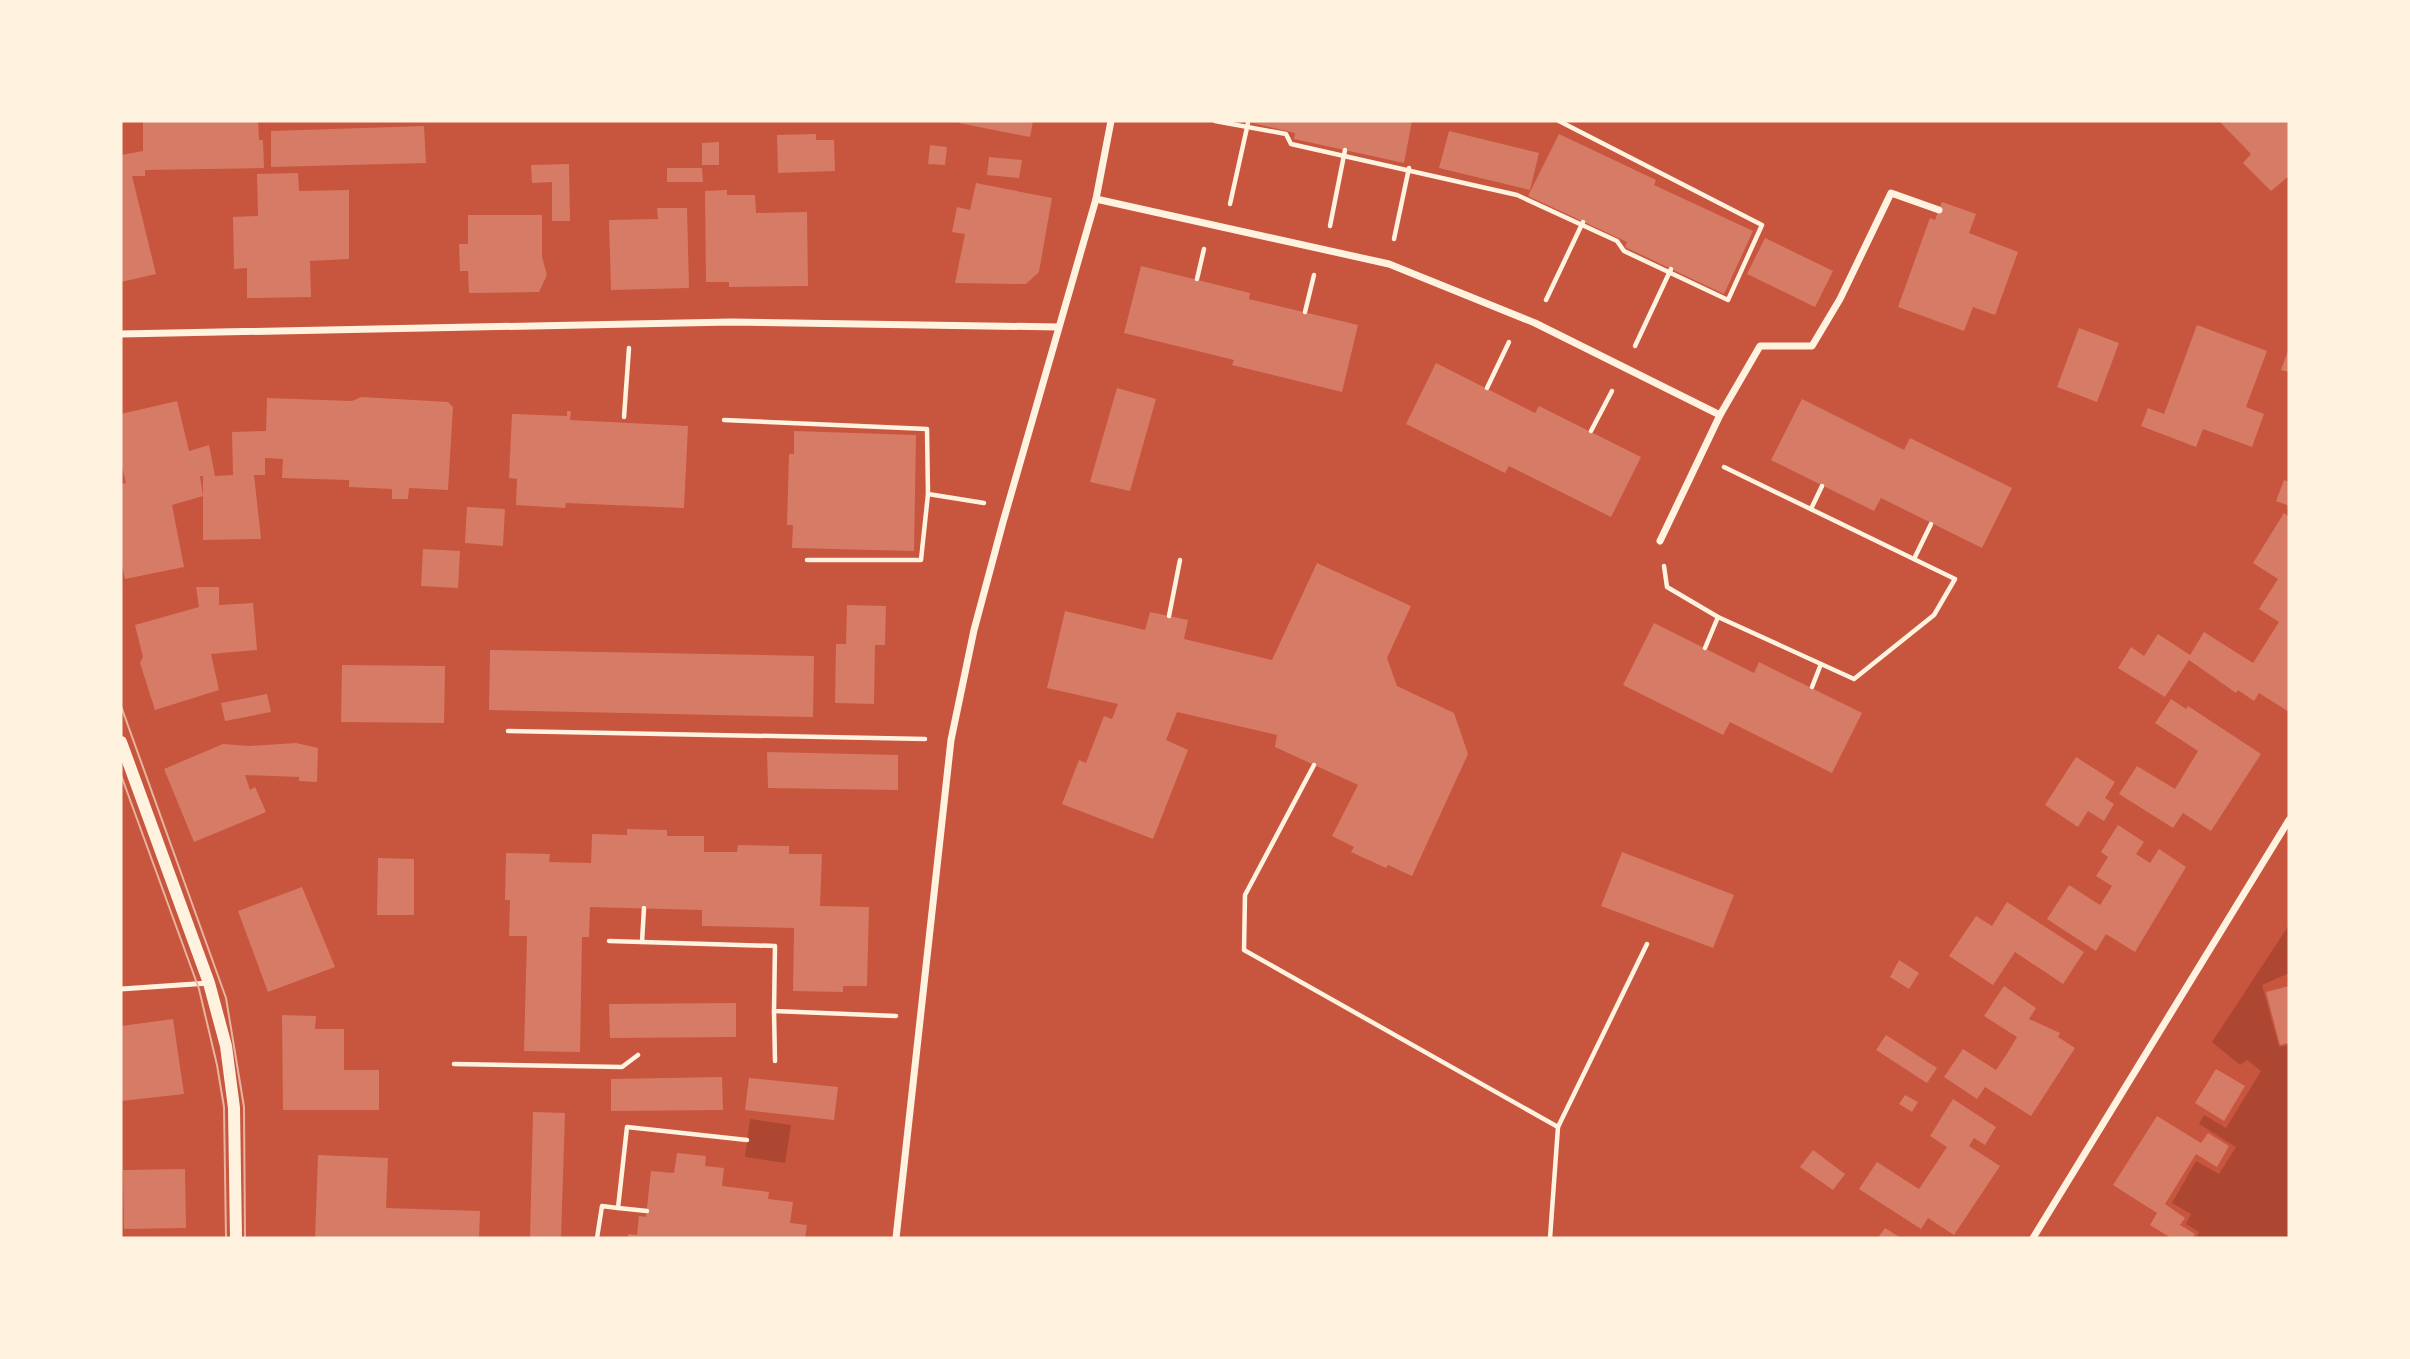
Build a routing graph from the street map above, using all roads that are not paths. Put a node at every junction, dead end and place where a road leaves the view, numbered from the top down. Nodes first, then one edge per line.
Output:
1 (1111, 121) edge
2 (1096, 198) junction
3 (1939, 210) dead end
4 (1058, 327) junction
5 (121, 334) edge
6 (1720, 415) junction
7 (1660, 541) road end
8 (121, 742) edge
9 (2289, 820) edge
10 (209, 983) junction
11 (121, 989) edge
12 (236, 1238) edge
13 (896, 1238) edge
14 (2032, 1238) edge

1 - 2 street
2 - 4 street
2 - 6 street
3 - 6 street
4 - 5 street
4 - 13 street
6 - 7 street
8 - 10 street
9 - 14 street
10 - 11 lane
10 - 12 street

